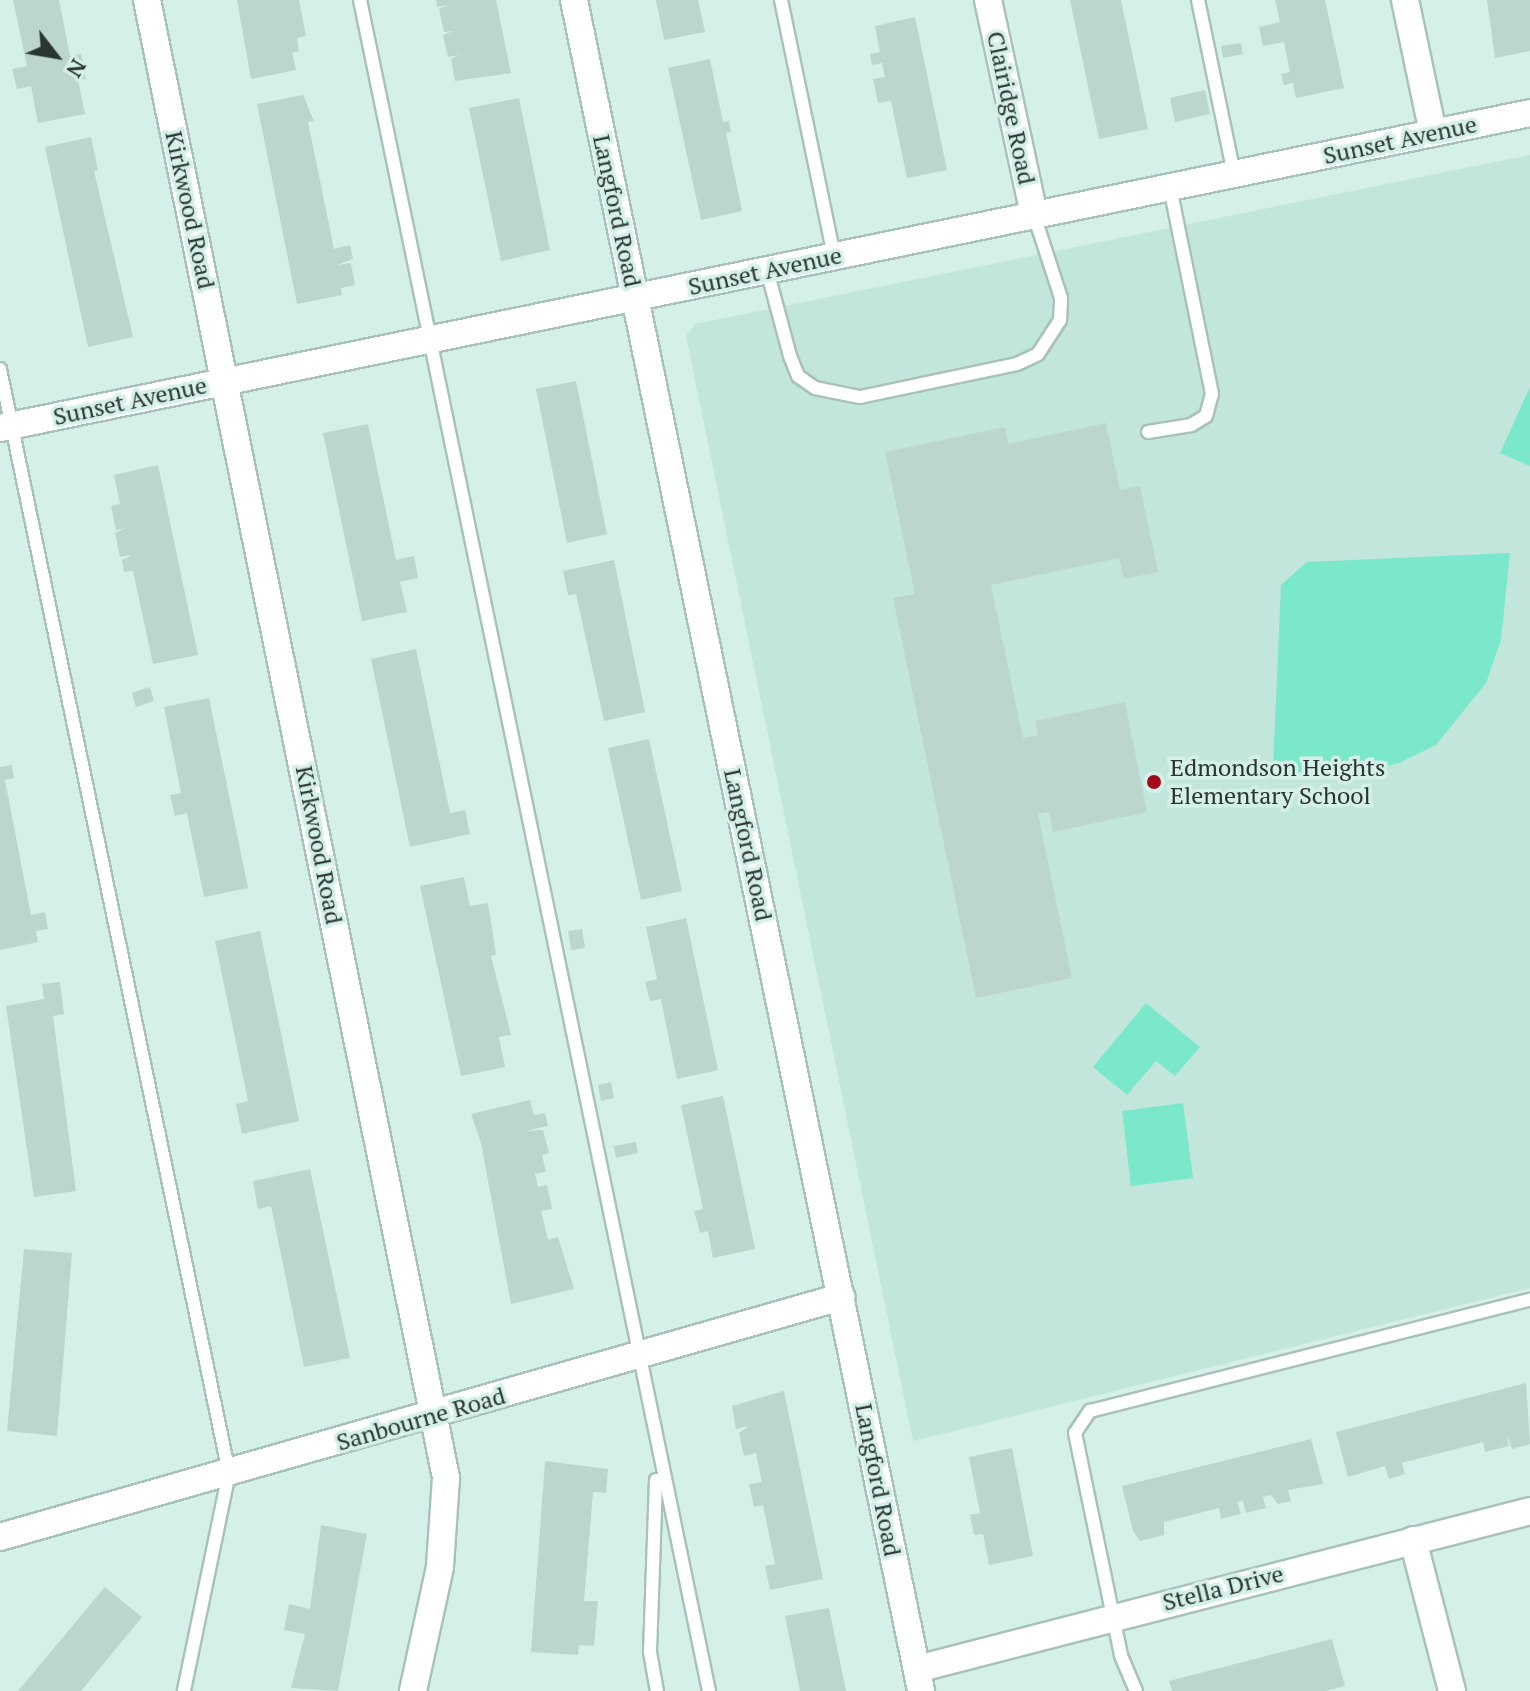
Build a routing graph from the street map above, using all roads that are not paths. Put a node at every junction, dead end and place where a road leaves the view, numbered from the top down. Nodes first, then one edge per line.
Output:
1 (147, 0) edge
2 (360, 0) edge
3 (574, 0) edge
4 (781, 0) edge
5 (988, 0) edge
6 (1198, 0) edge
7 (1405, 0) edge
8 (1530, 113) edge
9 (1433, 133) junction
10 (1234, 174) junction
11 (1170, 187) junction
12 (1034, 215) junction
13 (834, 256) junction
14 (767, 270) junction
15 (634, 298) junction
16 (429, 340) junction
17 (0, 369) edge
18 (225, 382) junction
19 (6, 427) edge
20 (1148, 432) dead end
21 (841, 1297) junction
22 (1530, 1300) edge
23 (638, 1357) junction
24 (435, 1415) junction
25 (657, 1461) junction
26 (229, 1473) junction
27 (1530, 1511) edge
28 (0, 1537) edge
29 (1413, 1540) junction
30 (1112, 1616) junction
31 (919, 1680) edge
32 (184, 1691) edge
33 (413, 1691) edge
34 (657, 1691) edge
35 (709, 1691) edge
36 (1136, 1691) edge
37 (1452, 1691) edge

1 - 18 street, Kirkwood Road
2 - 16 lane
3 - 15 street, Langford Road
4 - 13 lane
5 - 12 street, Clairidge Road
6 - 10 lane
7 - 9 street
8 - 9 street, Sunset Avenue
9 - 10 street, Sunset Avenue
10 - 11 street, Sunset Avenue
11 - 12 street, Sunset Avenue
11 - 20 lane
12 - 13 street, Sunset Avenue
12 - 14 lane
13 - 14 street, Sunset Avenue
14 - 15 street, Sunset Avenue
15 - 16 street, Sunset Avenue
15 - 21 street, Langford Road
16 - 18 street, Sunset Avenue
16 - 23 lane
17 - 19 lane
18 - 19 street, Sunset Avenue
18 - 24 street, Kirkwood Road
19 - 26 lane
21 - 23 street, Sanbourne Road
21 - 31 street, Langford Road
22 - 30 lane
23 - 24 street, Sanbourne Road
23 - 25 lane
24 - 26 street, Sanbourne Road
24 - 33 street, Kirkwood Road
25 - 34 lane
25 - 35 lane
26 - 28 street, Sanbourne Road
26 - 32 lane
27 - 29 street, Stella Drive
29 - 30 street, Stella Drive
29 - 37 street
30 - 31 street, Stella Drive
30 - 36 lane

